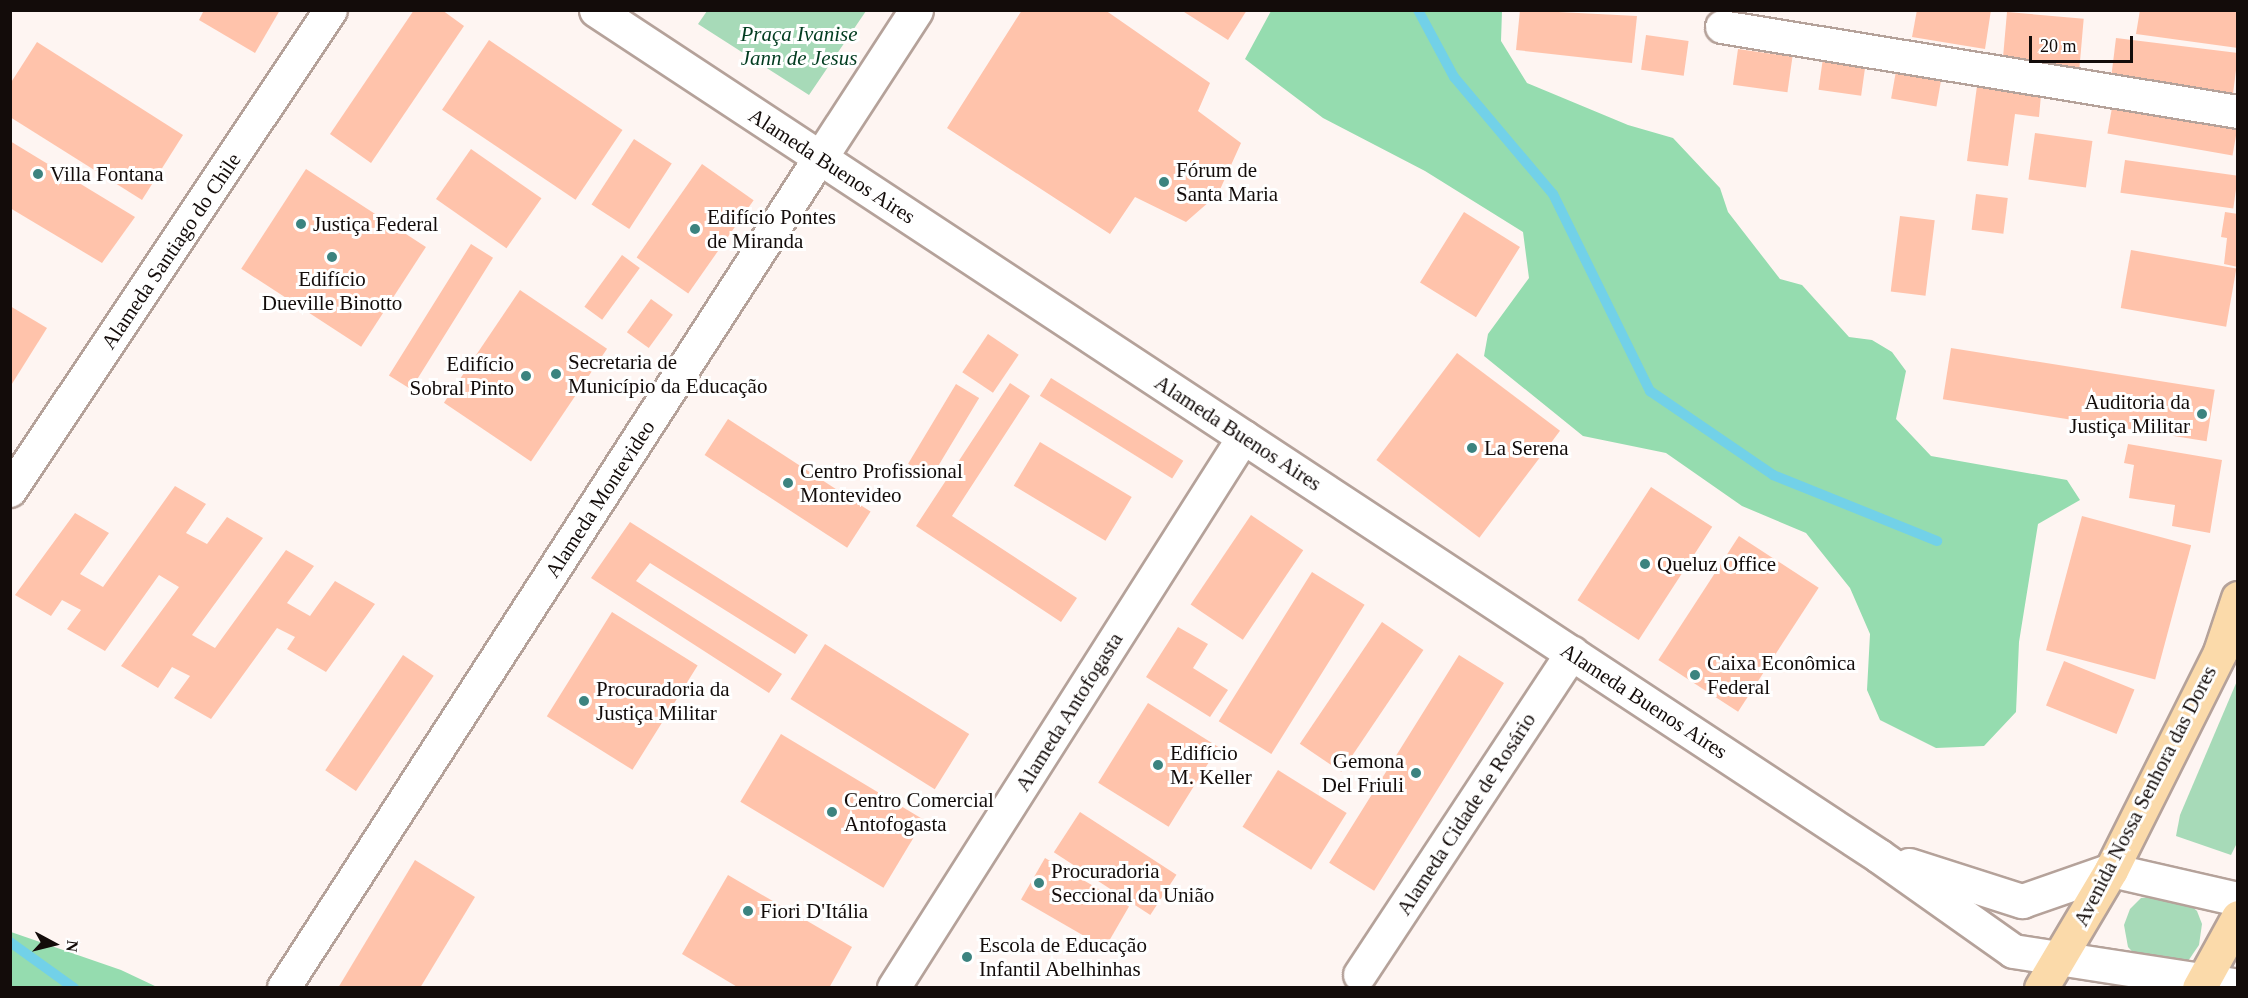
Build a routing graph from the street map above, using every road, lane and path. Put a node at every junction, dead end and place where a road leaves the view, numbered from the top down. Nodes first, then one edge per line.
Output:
1 (331, 10) edge
2 (596, 10) edge
3 (916, 10) edge
4 (1722, 27) dead end
5 (2238, 112) edge
6 (820, 158) junction
7 (1244, 437) junction
8 (10, 491) edge
9 (2238, 598) edge
10 (1572, 653) junction
11 (1880, 856) junction
12 (2111, 870) junction
13 (2238, 899) edge
14 (2238, 917) edge
15 (2059, 958) junction
16 (1360, 975) dead end
17 (2201, 985) edge
18 (2238, 986) edge
19 (284, 987) edge
20 (894, 987) edge
21 (2041, 987) edge

1 - 8 street, Alameda Santiago do Chile
2 - 6 street, Alameda Buenos Aires
3 - 6 street, Alameda Montevideo
4 - 5 street
6 - 7 street, Alameda Buenos Aires
6 - 19 street, Alameda Montevideo
7 - 10 street, Alameda Buenos Aires
7 - 20 street, Alameda Antofogasta
9 - 12 main road, Avenida Nossa Senhora das Dores
10 - 11 street, Alameda Buenos Aires
10 - 16 street, Alameda Cidade de Rosário
11 - 12 street, Alameda Buenos Aires
11 - 15 street, Alameda Buenos Aires
12 - 13 street
12 - 15 main road, Avenida Nossa Senhora das Dores
14 - 17 main road
15 - 17 street, Alameda Buenos Aires
15 - 21 main road, Avenida Nossa Senhora das Dores
17 - 18 street, Alameda Buenos Aires

